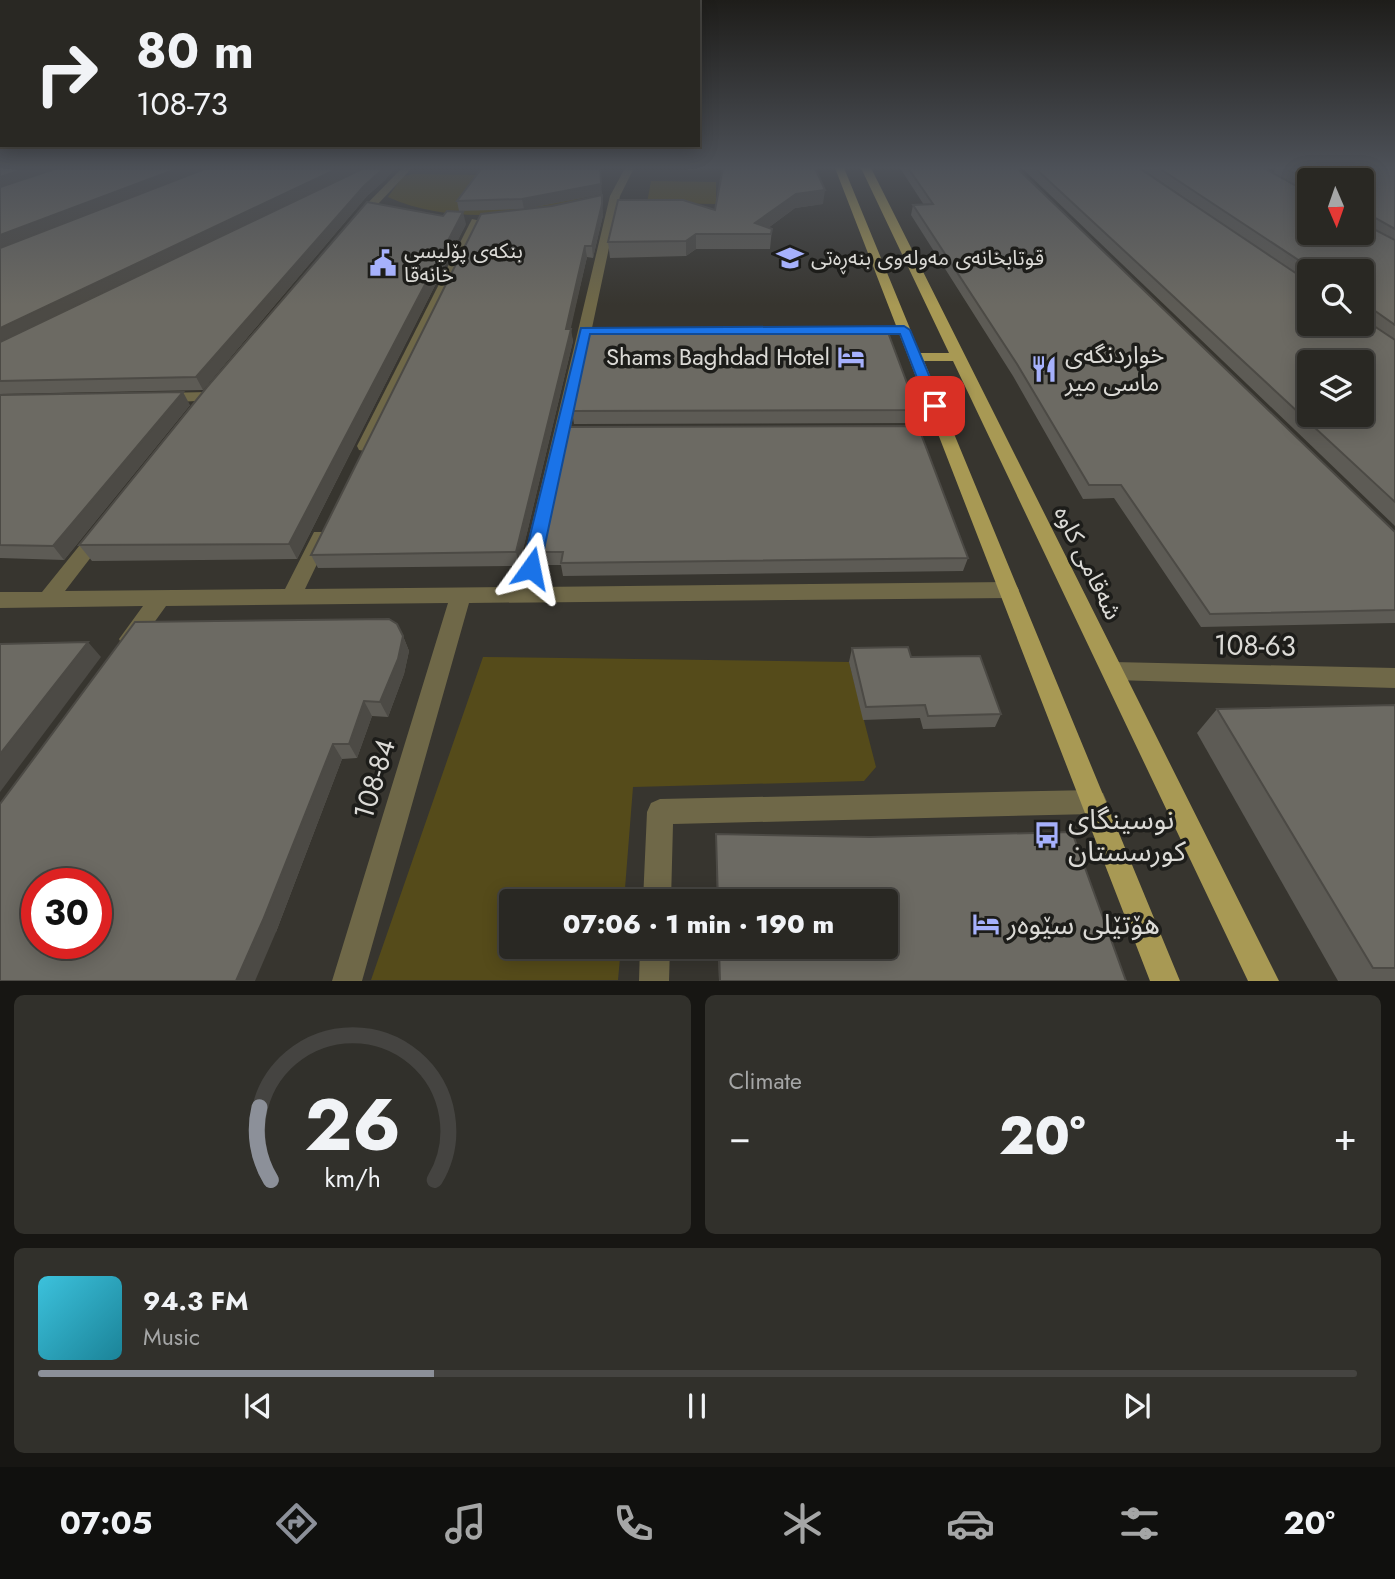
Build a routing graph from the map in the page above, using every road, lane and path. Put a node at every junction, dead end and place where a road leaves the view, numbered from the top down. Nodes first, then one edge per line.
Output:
1 (367, 214) edge
2 (607, 214) edge
3 (857, 214) edge
4 (889, 214) edge
5 (477, 220) edge
6 (347, 232) edge
7 (849, 330) edge
8 (904, 330) junction
9 (915, 357) junction
10 (959, 357) junction
11 (152, 398) edge
12 (208, 398) edge
13 (877, 431) edge
14 (945, 431) junction
15 (358, 462) edge
16 (327, 523) edge
17 (107, 525) edge
18 (1009, 590) junction
19 (461, 595) junction
20 (525, 595) junction
21 (291, 597) junction
22 (161, 598) junction
23 (48, 599) junction
24 (0, 600) edge
25 (121, 653) edge
26 (1113, 671) junction
27 (1395, 678) edge
28 (1094, 802) junction
29 (657, 889) edge
30 (655, 959) edge
31 (347, 981) edge
32 (654, 981) edge
33 (1166, 981) edge
34 (1264, 981) edge

1 - 6 street
2 - 20 street
3 - 8 main road
4 - 10 main road, شەقامی کاوە
5 - 15 street
7 - 8 street
8 - 9 main road
9 - 10 main road
9 - 14 main road
10 - 26 main road, شەقامی کاوە
11 - 12 street
13 - 14 street
14 - 18 main road
16 - 21 street
17 - 23 street
18 - 20 street
18 - 28 main road
19 - 20 street
19 - 21 street
19 - 31 street, 108-84
21 - 22 street
22 - 23 street
22 - 25 street
23 - 24 street
26 - 27 street, 108-63
26 - 34 main road, شەقامی کاوە
28 - 29 street
28 - 33 main road
30 - 32 street

